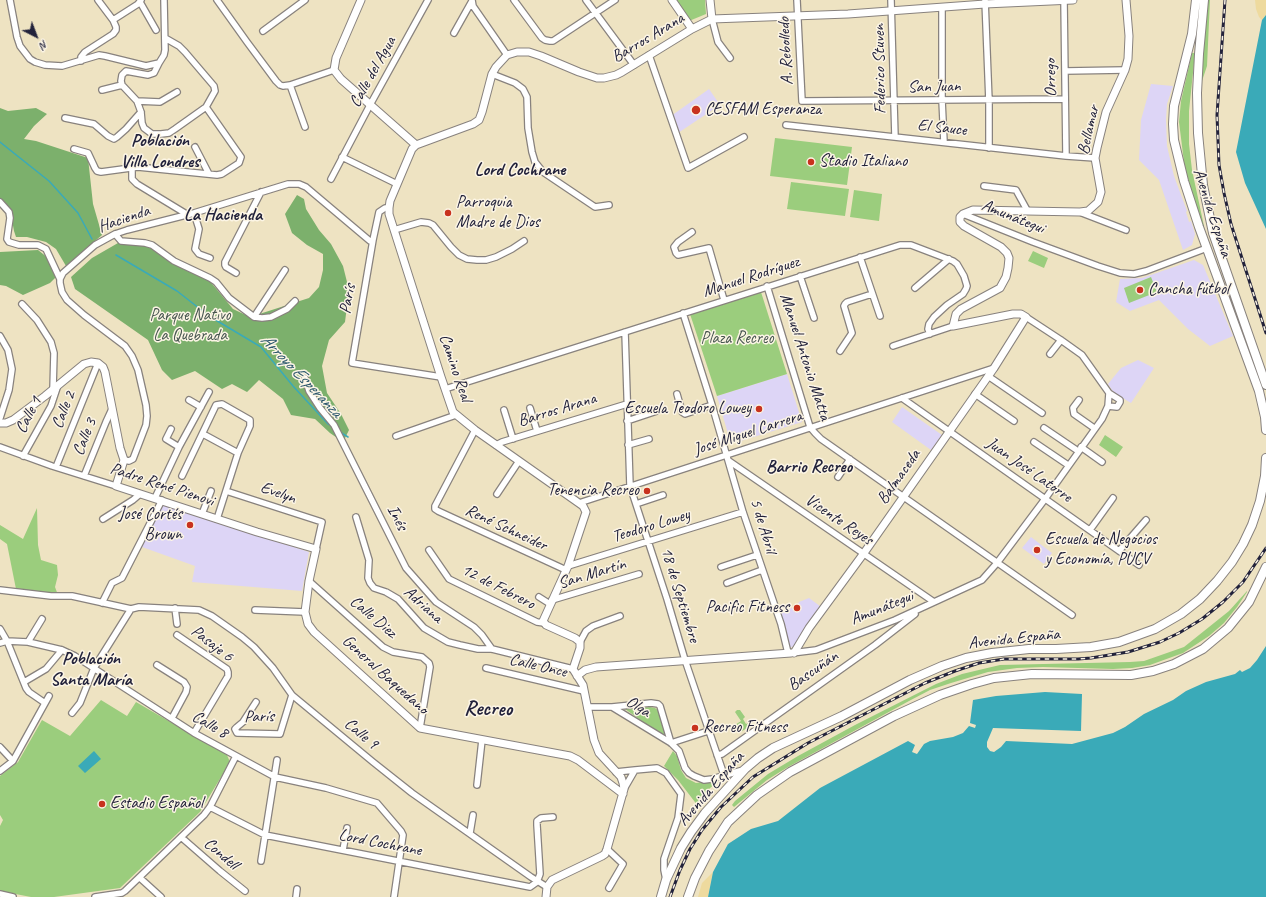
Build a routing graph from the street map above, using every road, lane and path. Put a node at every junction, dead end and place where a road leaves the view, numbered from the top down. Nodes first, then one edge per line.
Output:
1 (10, 0) edge
2 (98, 0) edge
3 (164, 0) edge
4 (217, 0) edge
5 (305, 0) edge
6 (361, 0) edge
7 (428, 0) edge
8 (472, 0) edge
9 (514, 0) edge
10 (586, 0) edge
11 (615, 0) edge
12 (672, 0) edge
13 (710, 0) edge
14 (797, 0) edge
15 (891, 0) edge
16 (1064, 0) edge
17 (1073, 0) edge
18 (1126, 0) edge
19 (1196, 0) edge
20 (1204, 0) edge
21 (140, 1) edge
22 (985, 2) edge
23 (942, 8) junction
24 (892, 11) junction
25 (596, 13) junction
26 (799, 16) junction
27 (712, 19) junction
28 (112, 20) junction
29 (692, 28) junction
30 (156, 30) dead end
31 (262, 31) dead end
32 (454, 33) dead end
33 (165, 38) junction
34 (507, 55) junction
35 (649, 55) junction
36 (730, 58) dead end
37 (81, 61) junction
38 (159, 63) junction
39 (634, 65) junction
40 (334, 70) junction
41 (1125, 70) junction
42 (1065, 71) junction
43 (492, 74) junction
44 (122, 85) junction
45 (290, 85) junction
46 (102, 90) dead end
47 (177, 92) dead end
48 (1065, 99) junction
49 (942, 100) junction
50 (136, 101) junction
51 (802, 101) joint
52 (989, 101) junction
53 (894, 102) junction
54 (370, 105) junction
55 (206, 107) junction
56 (141, 112) junction
57 (66, 118) dead end
58 (786, 125) dead end
59 (305, 127) dead end
60 (744, 137) dead end
61 (895, 137) junction
62 (944, 142) junction
63 (416, 145) junction
64 (195, 147) dead end
65 (989, 148) junction
66 (74, 149) dead end
67 (1066, 156) junction
68 (342, 157) junction
69 (1095, 158) junction
70 (135, 167) junction
71 (209, 174) junction
72 (330, 179) dead end
73 (397, 184) junction
74 (984, 186) dead end
75 (261, 192) junction
76 (0, 202) edge
77 (609, 205) dead end
78 (389, 208) junction
79 (1027, 210) junction
80 (1080, 212) junction
81 (194, 213) junction
82 (963, 214) junction
83 (188, 215) junction
84 (394, 230) junction
85 (1126, 230) dead end
86 (692, 232) dead end
87 (115, 234) junction
88 (373, 240) junction
89 (524, 241) dead end
90 (1208, 248) junction
91 (860, 256) junction
92 (210, 258) dead end
93 (949, 259) junction
94 (286, 270) dead end
95 (236, 273) dead end
96 (800, 276) junction
97 (60, 279) junction
98 (767, 286) junction
99 (915, 288) dead end
100 (872, 294) junction
101 (724, 300) junction
102 (295, 301) dead end
103 (22, 304) dead end
104 (683, 313) junction
105 (880, 316) dead end
106 (254, 317) junction
107 (1026, 317) junction
108 (814, 318) dead end
109 (953, 326) junction
110 (625, 332) junction
111 (930, 334) junction
112 (0, 336) edge
113 (1061, 340) junction
114 (893, 346) dead end
115 (840, 351) dead end
116 (1050, 354) dead end
117 (98, 363) junction
118 (994, 368) junction
119 (988, 376) junction
120 (441, 377) junction
121 (305, 378) dead end
122 (1266, 385) edge
123 (56, 387) junction
124 (445, 389) junction
125 (209, 392) dead end
126 (1109, 393) junction
127 (677, 394) dead end
128 (975, 394) junction
129 (902, 398) junction
130 (189, 400) dead end
131 (1079, 400) dead end
132 (627, 404) junction
133 (712, 406) junction
134 (1108, 406) junction
135 (201, 407) junction
136 (112, 408) junction
137 (530, 408) dead end
138 (504, 410) dead end
139 (657, 411) dead end
140 (1042, 413) dead end
141 (456, 415) junction
142 (627, 421) junction
143 (1014, 421) dead end
144 (1, 423) edge
145 (810, 427) junction
146 (1044, 428) dead end
147 (1094, 428) junction
148 (171, 429) dead end
149 (475, 430) junction
150 (1266, 430) edge
151 (537, 431) junction
152 (950, 431) junction
153 (203, 434) junction
154 (396, 436) dead end
155 (513, 439) junction
156 (649, 439) dead end
157 (1034, 442) dead end
158 (496, 445) junction
159 (628, 445) junction
160 (0, 448) edge
161 (179, 448) junction
162 (1080, 449) junction
163 (238, 453) junction
164 (727, 454) junction
165 (24, 456) junction
166 (1266, 458) edge
167 (124, 460) junction
168 (850, 460) junction
169 (519, 461) junction
170 (729, 461) junction
171 (1102, 462) dead end
172 (1068, 465) junction
173 (56, 467) junction
174 (84, 476) junction
175 (182, 476) dead end
176 (838, 477) dead end
177 (116, 486) junction
178 (630, 486) junction
179 (226, 490) junction
180 (211, 491) dead end
181 (140, 494) junction
182 (497, 494) dead end
183 (664, 495) dead end
184 (903, 497) junction
185 (1113, 498) dead end
186 (158, 499) junction
187 (1045, 499) junction
188 (579, 503) junction
189 (636, 504) junction
190 (743, 512) junction
191 (202, 514) junction
192 (356, 517) dead end
193 (103, 519) dead end
194 (217, 519) junction
195 (1146, 520) dead end
196 (1090, 530) junction
197 (648, 542) junction
198 (316, 549) junction
199 (429, 550) dead end
200 (1119, 551) junction
201 (864, 554) junction
202 (757, 555) junction
203 (997, 563) junction
204 (1139, 565) dead end
205 (721, 566) dead end
206 (1266, 567) edge
207 (567, 568) junction
208 (762, 570) junction
209 (639, 574) dead end
210 (309, 581) junction
211 (727, 583) dead end
212 (0, 590) edge
213 (539, 597) dead end
214 (551, 602) junction
215 (934, 602) junction
216 (102, 603) junction
217 (923, 607) junction
218 (175, 608) junction
219 (131, 609) junction
220 (255, 610) dead end
221 (305, 612) junction
222 (1072, 615) dead end
223 (620, 616) dead end
224 (42, 619) dead end
225 (544, 623) junction
226 (177, 624) dead end
227 (0, 630) edge
228 (177, 635) dead end
229 (7, 641) junction
230 (28, 642) junction
231 (580, 642) junction
232 (0, 643) edge
233 (492, 649) junction
234 (62, 650) junction
235 (791, 653) junction
236 (685, 660) junction
237 (157, 665) dead end
238 (94, 668) junction
239 (486, 668) dead end
240 (572, 668) junction
241 (577, 676) junction
242 (24, 682) junction
243 (584, 691) junction
244 (292, 695) junction
245 (49, 696) dead end
246 (256, 702) dead end
247 (45, 703) junction
248 (587, 707) junction
249 (612, 707) junction
250 (72, 713) dead end
251 (172, 718) junction
252 (420, 728) junction
253 (708, 731) junction
254 (194, 733) junction
255 (482, 740) junction
256 (671, 743) junction
257 (0, 747) edge
258 (236, 756) junction
259 (717, 756) junction
260 (13, 760) junction
261 (277, 760) dead end
262 (745, 769) junction
263 (635, 770) junction
264 (0, 771) edge
265 (616, 772) junction
266 (724, 775) junction
267 (275, 777) junction
268 (477, 785) dead end
269 (623, 792) junction
270 (210, 807) junction
271 (473, 815) dead end
272 (552, 818) dead end
273 (347, 828) dead end
274 (470, 833) junction
275 (265, 835) junction
276 (181, 837) junction
277 (607, 849) junction
278 (343, 850) junction
279 (260, 861) dead end
280 (400, 862) junction
281 (140, 878) junction
282 (666, 880) junction
283 (538, 882) junction
284 (547, 886) junction
285 (609, 888) dead end
286 (297, 889) dead end
287 (245, 891) dead end
288 (0, 894) edge
289 (13, 897) edge
290 (96, 897) edge
291 (161, 897) edge
292 (296, 897) edge
293 (394, 897) edge
294 (546, 897) edge
295 (661, 897) edge
296 (688, 897) edge

1 - 37 street
2 - 28 street
3 - 33 street
4 - 45 street
5 - 31 street
6 - 40 street
7 - 54 street, Calle del Agua
8 - 32 street
8 - 34 street
9 - 25 street
10 - 25 street
11 - 25 street
12 - 29 street
13 - 27 street
14 - 26 street, A. Rebolledo
15 - 24 street, Federico Stuven
16 - 17 street, Barros Arana
16 - 22 street, Barros Arana
16 - 42 street, Orrego
18 - 41 street, Bellamar
19 - 90 main road, Avenida España
20 - 122 main road, Avenida España
21 - 28 street
21 - 30 street
22 - 23 street, Barros Arana
22 - 52 street
23 - 24 street, Barros Arana
23 - 49 street
24 - 26 street, Barros Arana
24 - 53 street, Federico Stuven
25 - 39 street
26 - 27 street, Barros Arana
26 - 51 street, A. Rebolledo
27 - 29 street, Barros Arana
27 - 36 street
28 - 37 street
29 - 35 street, Barros Arana
33 - 38 street
33 - 55 street
34 - 39 street, Barros Arana
34 - 43 street
35 - 39 street, Barros Arana
35 - 60 street
37 - 38 street
38 - 44 street
40 - 45 street
40 - 54 street
41 - 42 street
41 - 69 street, Bellamar
42 - 48 street, Orrego
43 - 63 street
43 - 77 street
44 - 46 street
44 - 50 street
45 - 59 street
47 - 50 street
48 - 52 street, San Juan
48 - 67 street, Orrego
49 - 52 street, San Juan
49 - 53 street, San Juan
49 - 62 street
50 - 56 street
51 - 53 street, San Juan
52 - 65 street
53 - 61 street, Federico Stuven
54 - 63 street
54 - 68 street, Calle del Agua
55 - 56 street
55 - 71 street
56 - 57 street
58 - 61 street, El Sauce
61 - 62 street, El Sauce
62 - 65 street, El Sauce
63 - 73 street
64 - 71 street
65 - 67 street, El Sauce
66 - 70 street
67 - 69 street, El Sauce
68 - 72 street, Calle del Agua
68 - 73 street
69 - 80 street, Bellamar
70 - 71 street
70 - 83 street
73 - 78 street
74 - 79 street
75 - 81 street, Hacienda
75 - 88 street, Hacienda
75 - 95 street
76 - 97 street
78 - 84 street, Camino Real
78 - 88 street
79 - 80 street
79 - 82 street
80 - 85 street
81 - 83 street, Hacienda
81 - 92 street
82 - 90 street, Amunátegui
82 - 109 street, Amunátegui
83 - 87 street, Hacienda
84 - 89 street
84 - 120 street, Camino Real
86 - 101 street
87 - 97 street, Hacienda
87 - 106 street
88 - 120 street, París
90 - 150 main road, Avenida España
91 - 93 street, Manuel Rodríguez
91 - 96 street, Manuel Rodríguez
91 - 100 street
93 - 99 street
93 - 111 street, Manuel Rodríguez
94 - 106 street
96 - 98 street, Manuel Rodríguez
96 - 108 street
97 - 167 street
98 - 101 street, Manuel Rodríguez
98 - 145 street, Manuel Antonio Matta
100 - 105 street
100 - 115 street
101 - 104 street, Manuel Rodríguez
102 - 106 street
103 - 123 street, Calle 1
104 - 110 street, Manuel Rodríguez
104 - 133 street, 5 de Abril
107 - 109 street, Amunátegui
107 - 113 street, Amunátegui
107 - 118 street, Balmaceda
109 - 111 street
110 - 124 street, Manuel Rodríguez
110 - 132 street, 18 de Septiembre
111 - 114 street
112 - 144 street
113 - 116 street
113 - 126 street, Amunátegui
117 - 123 street
117 - 136 street
117 - 173 street, Calle 2
118 - 119 street, Balmaceda
118 - 129 street, José Miguel Carrera
119 - 128 street, Balmaceda
119 - 140 street
120 - 124 street, Camino Real
121 - 233 street, Inés
123 - 144 street
123 - 165 street, Calle 1
124 - 141 street, Camino Real
125 - 135 street
126 - 134 street, Amunátegui
126 - 134 street, Amunátegui
127 - 133 street
128 - 143 street
128 - 152 street, Balmaceda
129 - 145 street, José Miguel Carrera
129 - 152 street, Juan José Latorre
130 - 135 street
131 - 147 street
132 - 142 street, 18 de Septiembre
132 - 151 street, Barros Arana
133 - 164 street, 5 de Abril
134 - 147 street, Amunátegui
135 - 161 street
136 - 167 street
136 - 174 street, Calle 3
137 - 151 street
138 - 155 street
139 - 142 street
141 - 149 street, Camino Real
141 - 154 street
142 - 159 street, 18 de Septiembre
145 - 164 street, José Miguel Carrera
145 - 168 street, Manuel Antonio Matta
146 - 162 street
147 - 162 street, Amunátegui
148 - 161 street
149 - 158 street, Camino Real
149 - 207 street, René Schneider
151 - 155 street, Barros Arana
152 - 184 street, Balmaceda
152 - 187 street, Juan José Latorre
153 - 163 street
153 - 163 street
153 - 175 street
155 - 158 street, Barros Arana
156 - 159 street
157 - 172 street
158 - 169 street, Camino Real
159 - 178 street, 18 de Septiembre
160 - 165 street, Padre René Pienovi
161 - 186 street
162 - 171 street
162 - 172 street, Amunátegui
163 - 179 street
164 - 170 street, 5 de Abril
164 - 178 street, José Miguel Carrera
165 - 173 street, Padre René Pienovi
166 - 262 main road, Avenida España
167 - 177 street
168 - 176 street
168 - 184 street, Manuel Antonio Matta
169 - 182 street
169 - 188 street, Camino Real
170 - 190 street, 5 de Abril
170 - 201 street, Vicente Reyes
172 - 187 street, Amunátegui
173 - 174 street, Padre René Pienovi
174 - 177 street, Padre René Pienovi
177 - 181 street, Padre René Pienovi
178 - 188 street, José Miguel Carrera
178 - 189 street, 18 de Septiembre
179 - 194 street
179 - 198 street, Evelyn
180 - 191 street
181 - 186 street, Padre René Pienovi
181 - 193 street
183 - 189 street
184 - 201 street, Balmaceda
184 - 203 street, Manuel Antonio Matta
185 - 196 street
186 - 191 street, Padre René Pienovi
186 - 216 street
187 - 196 street, Juan José Latorre
187 - 203 street, Amunátegui
188 - 207 street
189 - 197 street, 18 de Septiembre
190 - 197 street, Teodoro Lowey
190 - 202 street, 5 de Abril
191 - 194 street, Padre René Pienovi
192 - 233 street, Adriana
194 - 198 street, Padre René Pienovi
195 - 200 street
196 - 200 street, Juan José Latorre
197 - 207 street, Teodoro Lowey
197 - 236 street, 18 de Septiembre
198 - 210 street
199 - 225 street, 12 de Febrero
200 - 204 street, Juan José Latorre
201 - 215 street, Vicente Reyes
201 - 235 street, Balmaceda
202 - 205 street
202 - 208 street, 5 de Abril
203 - 215 street, Amunátegui
203 - 222 street, Manuel Antonio Matta
206 - 296 main road, Avenida España
207 - 214 street
208 - 211 street
208 - 235 street, 5 de Abril
209 - 214 street, San Martín
210 - 221 street
210 - 252 street, Calle Diez
212 - 216 street, Calle 9
213 - 214 street
214 - 225 street
215 - 217 street, Amunátegui
216 - 219 street, Calle 9
217 - 235 street, Amunátegui
217 - 259 street, Bascuñán
218 - 219 street, Calle 9
218 - 226 street
218 - 244 street, Calle 9
219 - 238 street
220 - 221 street
221 - 252 street, General Baquedano
223 - 231 street
224 - 230 street
225 - 231 street
227 - 229 street
228 - 254 street, Pasaje 6
229 - 230 street, Calle 8
229 - 232 street, Calle 8
229 - 242 street
230 - 234 street, Calle 8
231 - 240 street
233 - 240 street, Adriana
234 - 238 street, Calle 8
234 - 242 street
235 - 236 street, Amunátegui
236 - 241 street, Amunátegui
236 - 253 street, 18 de Septiembre
237 - 251 street
238 - 250 street
238 - 251 street, Calle 8
239 - 243 street, Calle Once
240 - 241 street
241 - 243 street
242 - 247 street
243 - 248 street
244 - 246 street, París
244 - 274 street, Calle 9
245 - 247 street
247 - 260 street
248 - 249 street, Olga
248 - 265 street
249 - 256 street, Olga
249 - 256 street
251 - 254 street, Calle 8
252 - 255 street, General Baquedano
253 - 256 street
253 - 259 street, 18 de Septiembre
254 - 258 street, Calle 8
255 - 268 street
255 - 269 street, General Baquedano
256 - 266 street, Olga
257 - 260 street
258 - 267 street, Calle 8
258 - 270 street
259 - 266 street, 18 de Septiembre
260 - 264 street
261 - 267 street
262 - 266 street, Olga
262 - 282 main road, Avenida España
263 - 265 street
263 - 269 street
263 - 282 street
265 - 269 street
267 - 275 street
267 - 280 street, Calle 8
269 - 277 street
270 - 275 street, Lord Cochrane
270 - 276 street
271 - 274 street
272 - 283 street
273 - 278 street
274 - 283 street, Calle 9
275 - 278 street, Lord Cochrane
275 - 279 street
276 - 281 street
276 - 287 street, Condell
277 - 284 street
277 - 285 street
278 - 280 street, Lord Cochrane
280 - 283 street, Lord Cochrane
280 - 293 street
281 - 290 street
281 - 291 street
282 - 295 main road, Avenida España
283 - 284 street
284 - 294 street
286 - 292 street
288 - 289 street

